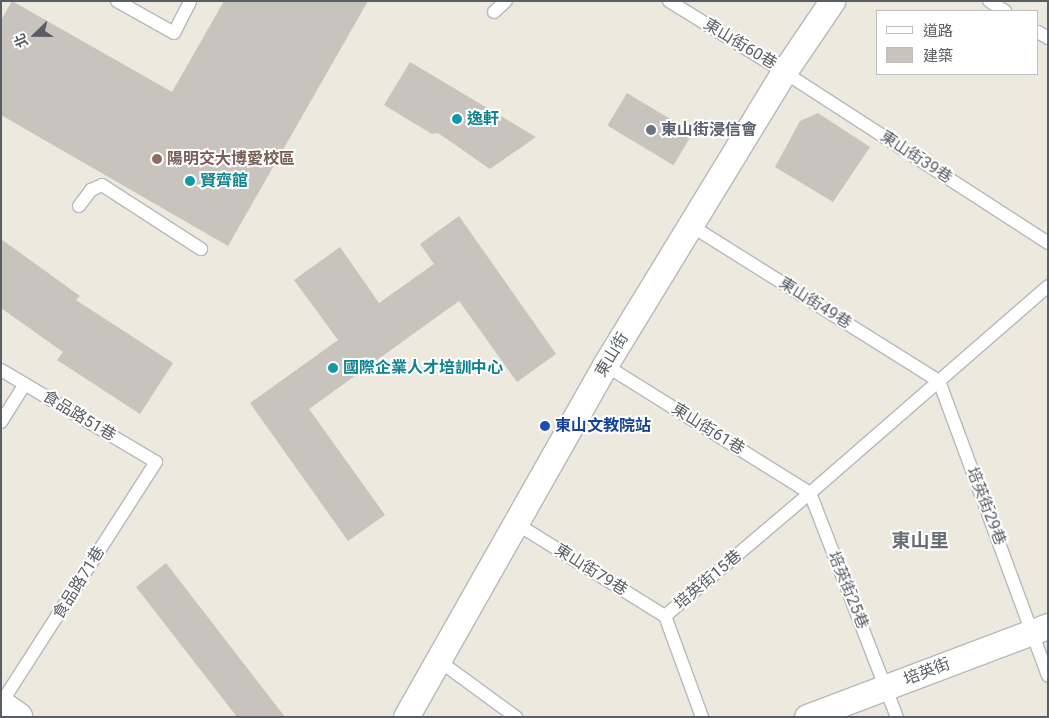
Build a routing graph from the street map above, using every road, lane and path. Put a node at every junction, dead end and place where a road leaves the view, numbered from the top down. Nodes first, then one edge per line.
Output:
1 (117, 1) edge
2 (190, 1) edge
3 (506, 1) edge
4 (669, 1) edge
5 (832, 1) edge
6 (989, 1) edge
7 (1003, 10) edge
8 (494, 12) dead end
9 (784, 72) junction
10 (79, 206) dead end
11 (690, 225) junction
12 (1048, 243) edge
13 (201, 250) dead end
14 (1048, 286) edge
15 (606, 365) junction
16 (1, 370) edge
17 (939, 381) junction
18 (25, 384) junction
19 (1, 422) edge
20 (156, 462) joint
21 (810, 493) junction
22 (516, 524) junction
23 (665, 616) junction
24 (1040, 629) edge
25 (438, 660) junction
26 (1048, 675) edge
27 (887, 687) junction
28 (1, 704) edge
29 (18, 717) edge
30 (406, 717) edge
31 (516, 717) edge
32 (702, 717) edge
33 (807, 717) edge
34 (897, 717) edge

1 - 2 lane
3 - 8 lane
4 - 9 lane, 東山街60巷
5 - 9 street, 東山街
6 - 7 lane
9 - 11 street, 東山街
9 - 12 lane, 東山街39巷
10 - 13 lane
11 - 15 street, 東山街
11 - 17 lane, 東山街49巷
14 - 17 lane, 培英街15巷
15 - 21 lane, 東山街61巷
15 - 22 street, 東山街
16 - 18 lane, 食品路51巷
17 - 21 lane, 培英街15巷
17 - 24 lane, 培英街29巷
18 - 19 lane
18 - 20 lane, 食品路51巷
20 - 28 lane, 食品路71巷
21 - 23 lane, 培英街15巷
21 - 27 lane, 培英街25巷
22 - 23 lane, 東山街79巷
22 - 25 street, 東山街
23 - 32 lane, 培英街15巷
24 - 26 lane, 培英街29巷
24 - 27 street, 培英街
25 - 30 street, 東山街
25 - 31 lane
27 - 33 street, 培英街
27 - 34 lane, 培英街25巷
28 - 29 street

